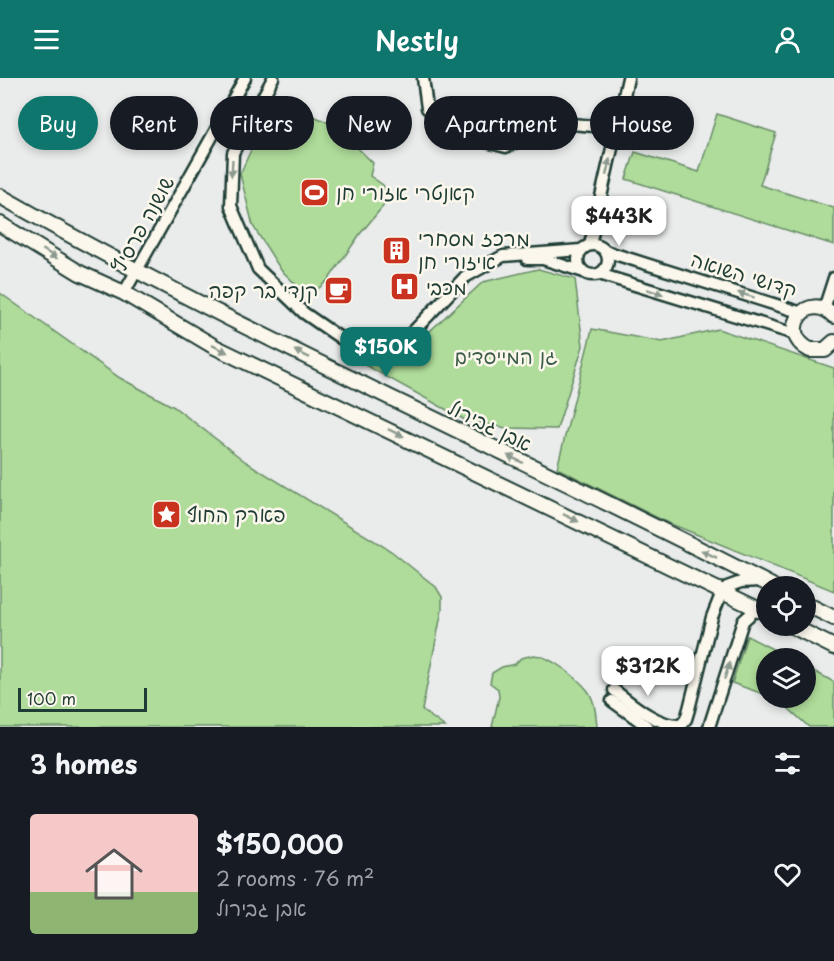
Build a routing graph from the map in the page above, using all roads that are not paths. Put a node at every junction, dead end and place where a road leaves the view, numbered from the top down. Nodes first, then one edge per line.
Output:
1 (245, 78) edge
2 (273, 78) edge
3 (423, 78) edge
4 (628, 78) edge
5 (624, 96) edge
6 (590, 126) edge
7 (611, 150) edge
8 (0, 196) edge
9 (0, 224) edge
10 (585, 247) junction
11 (605, 251) junction
12 (502, 256) junction
13 (135, 270) junction
14 (581, 271) junction
15 (599, 274) junction
16 (834, 278) edge
17 (124, 293) junction
18 (802, 313) junction
19 (829, 313) edge
20 (795, 334) junction
21 (833, 345) edge
22 (756, 579) edge
23 (756, 583) edge
24 (722, 592) junction
25 (756, 608) edge
26 (816, 609) edge
27 (756, 612) edge
28 (834, 618) edge
29 (812, 636) edge
30 (834, 647) edge
31 (648, 727) edge
32 (709, 727) edge

1 - 13 street, שושנה פרסיץ
2 -> 12 street
3 - 6 street
4 - 5 street
10 -> 7 street
8 - 13 street, אבן גבירול
9 -> 17 street
10 - 11 street
10 - 12 street
10 - 14 street
11 - 15 street
18 -> 11 street, קדושי השואה
12 - 14 street
13 - 17 street, שושנה פרסיץ
22 -> 13 street, אבן גבירול
14 - 15 street
15 -> 20 street
16 - 19 street
17 -> 24 street
18 - 19 street
18 - 20 street
20 - 21 street
23 - 24 street
24 - 25 street
24 - 31 street
26 - 28 street
32 -> 27 street
29 - 30 street

